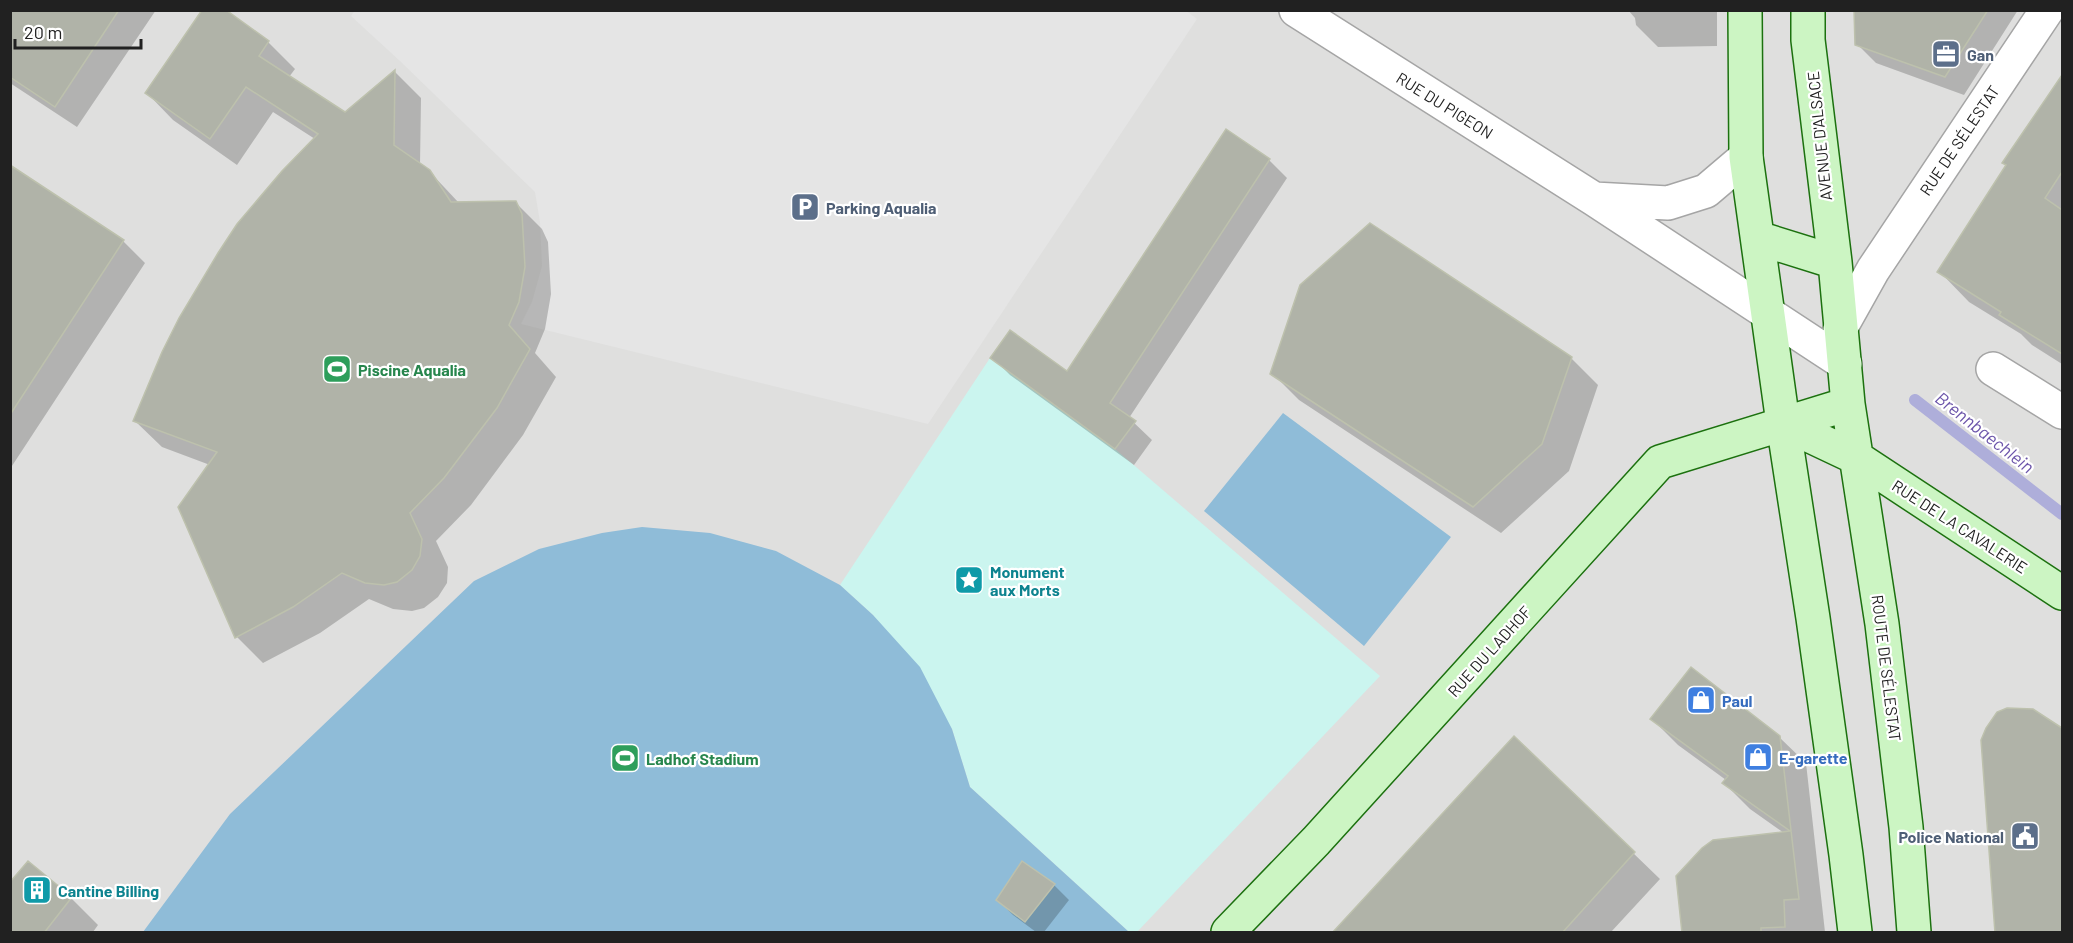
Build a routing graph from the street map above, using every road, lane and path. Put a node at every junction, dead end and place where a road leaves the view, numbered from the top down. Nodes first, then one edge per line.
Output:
1 (1296, 10) edge
2 (1745, 10) edge
3 (1808, 10) edge
4 (2047, 10) edge
5 (1746, 157) junction
6 (1594, 199) junction
7 (1758, 238) junction
8 (1835, 262) junction
9 (1873, 270) junction
10 (1768, 313) junction
11 (1840, 329) junction
12 (1845, 364) junction
13 (1993, 369) dead end
14 (1848, 404) junction
15 (2062, 412) edge
16 (1783, 423) junction
17 (1857, 458) junction
18 (2062, 593) edge
19 (1228, 933) edge
20 (1855, 933) edge
21 (1914, 933) edge

1 - 6 street, RUE DU PIGEON
2 - 5 main road
3 - 8 main road, AVENUE D'ALSACE
4 - 9 street, RUE DE SÉLESTAT
5 - 6 street, RUE DU PIGEON
5 - 7 main road
6 - 10 street, RUE DU PIGEON
7 - 8 main road
7 - 10 main road
8 - 9 street
8 - 11 main road, AVENUE D'ALSACE
9 - 11 street, RUE DE SÉLESTAT
10 - 12 street, RUE DU PIGEON
10 - 16 main road
11 - 12 main road, AVENUE D'ALSACE
12 - 14 main road, AVENUE D'ALSACE
13 - 15 street
14 - 16 main road
14 - 17 main road, ROUTE DE SÉLESTAT
16 - 17 main road
16 - 19 main road, RUE DU LADHOF
16 - 20 main road
17 - 18 main road, RUE DE LA CAVALERIE
17 - 21 main road, ROUTE DE SÉLESTAT

